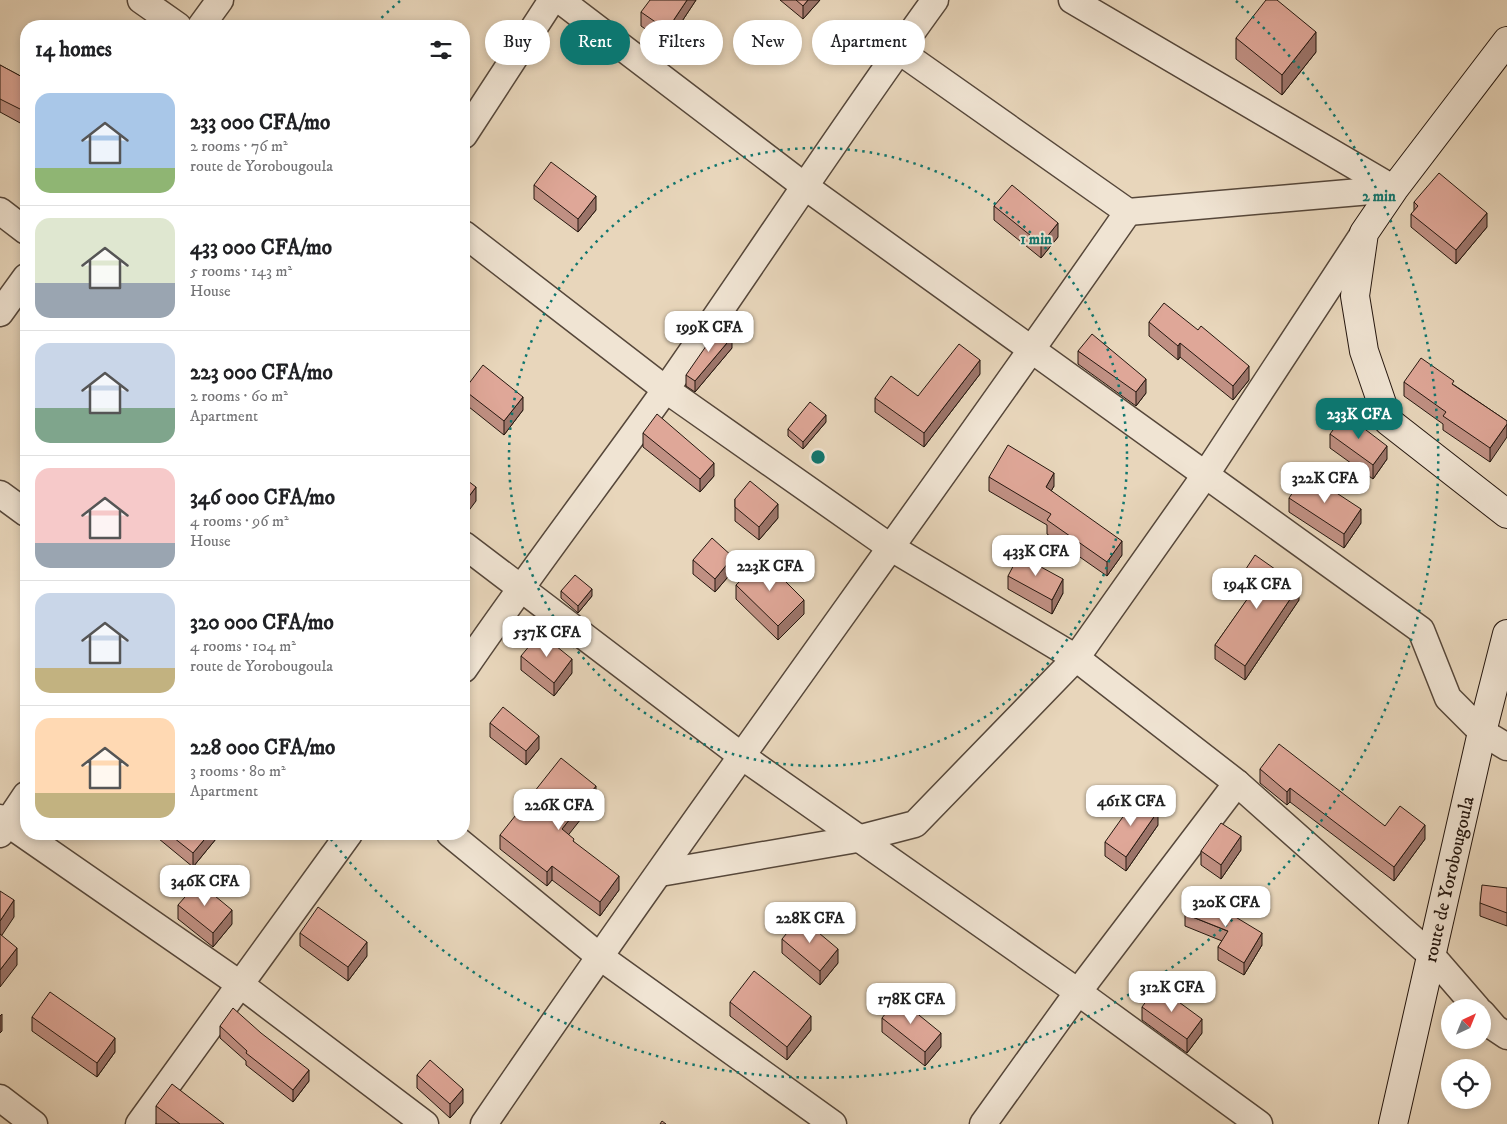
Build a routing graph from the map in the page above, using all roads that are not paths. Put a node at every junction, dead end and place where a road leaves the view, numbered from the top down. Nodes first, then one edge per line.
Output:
1 (141, 0) edge
2 (220, 0) edge
3 (552, 0) edge
4 (560, 0) edge
5 (935, 0) edge
6 (1072, 0) edge
7 (169, 20) edge
8 (205, 20) edge
9 (920, 20) edge
10 (1507, 41) edge
11 (887, 65) edge
12 (919, 65) edge
13 (470, 126) edge
14 (803, 185) junction
15 (1394, 189) junction
16 (0, 211) edge
17 (1128, 212) junction
18 (20, 226) edge
19 (1364, 233) junction
20 (470, 239) edge
21 (20, 285) edge
22 (0, 313) edge
23 (1032, 350) junction
24 (665, 389) junction
25 (1206, 474) junction
26 (0, 494) edge
27 (20, 509) edge
28 (1507, 514) edge
29 (890, 547) junction
30 (470, 550) edge
31 (520, 587) junction
32 (1507, 634) edge
33 (1076, 658) junction
34 (470, 660) edge
35 (1482, 732) junction
36 (1507, 747) edge
37 (743, 756) junction
38 (1237, 782) junction
39 (20, 803) edge
40 (3, 825) edge
41 (20, 836) edge
42 (857, 838) junction
43 (25, 840) edge
44 (345, 840) edge
45 (457, 840) edge
46 (660, 872) junction
47 (1431, 955) junction
48 (599, 956) junction
49 (241, 985) junction
50 (1078, 992) junction
51 (1469, 999) edge
52 (1491, 1023) edge
53 (1507, 1036) edge
54 (0, 1098) edge
55 (34, 1124) edge
56 (139, 1124) edge
57 (425, 1124) edge
58 (484, 1124) edge
59 (833, 1124) edge
60 (983, 1124) edge
61 (1259, 1124) edge
62 (1393, 1124) edge

1 - 7 street
2 - 8 street
3 - 13 street
4 - 14 street
5 - 9 street
6 - 15 street
10 - 15 main road
11 - 14 street
12 - 17 street
14 - 23 street
14 - 24 street
15 - 17 street
15 - 19 main road
16 - 18 street
17 - 23 street
19 - 25 street
19 - 28 main road
20 - 24 street
21 - 22 street
23 - 25 street
23 - 29 street
24 - 29 street
24 - 31 street
25 - 33 street
25 - 35 street
26 - 27 street
29 - 33 street
29 - 37 street
30 - 31 street
31 - 34 street
31 - 37 street
32 - 35 main road, route de Yorobougoula
33 - 38 street
33 - 42 street
35 - 36 street
35 - 47 main road, route de Yorobougoula
37 - 42 street
37 - 46 street
38 - 47 street
38 - 50 street
39 - 40 street
40 - 41 street
42 - 46 street
42 - 50 street
43 - 49 street
44 - 49 street
45 - 48 street
46 - 48 street
47 - 51 street
47 - 62 main road, route de Yorobougoula
48 - 58 street
48 - 59 street
49 - 56 street
49 - 57 street
50 - 60 street
50 - 61 street
52 - 53 street
54 - 55 street

